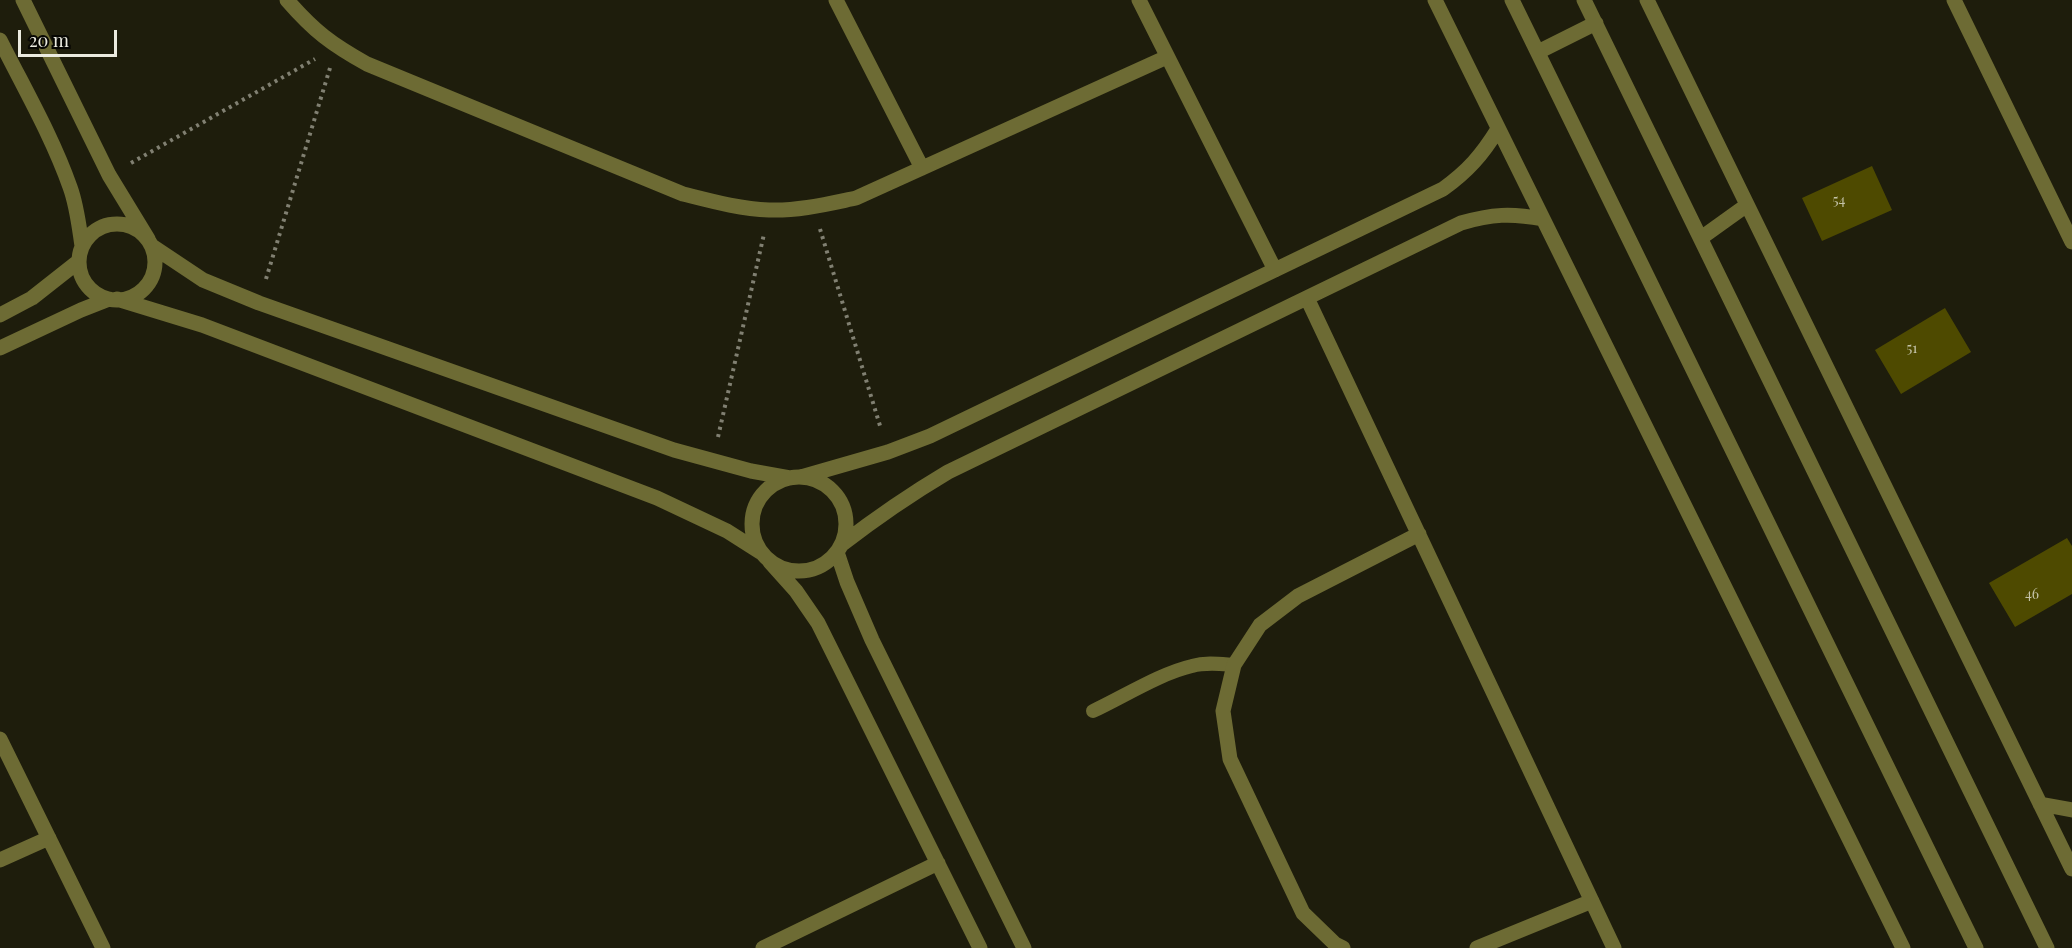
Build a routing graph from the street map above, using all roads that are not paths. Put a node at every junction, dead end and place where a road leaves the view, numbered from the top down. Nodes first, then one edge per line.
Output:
1 (23, 0) edge
2 (287, 0) edge
3 (836, 0) edge
4 (1138, 0) edge
5 (1435, 0) edge
6 (1512, 0) edge
7 (1584, 0) edge
8 (1647, 0) edge
9 (1954, 0) edge
10 (1596, 23) junction
11 (0, 40) edge
12 (1538, 52) junction
13 (1167, 57) junction
14 (1498, 129) junction
15 (922, 168) junction
16 (1747, 205) junction
17 (1543, 219) junction
18 (1701, 238) junction
19 (2072, 242) edge
20 (150, 243) junction
21 (81, 254) junction
22 (1275, 270) junction
23 (1307, 298) junction
24 (113, 299) junction
25 (0, 315) edge
26 (0, 348) edge
27 (796, 477) junction
28 (1419, 534) junction
29 (839, 548) junction
30 (765, 557) junction
31 (1234, 665) junction
32 (1093, 711) dead end
33 (0, 739) edge
34 (2040, 804) junction
35 (2072, 810) edge
36 (49, 838) junction
37 (0, 860) edge
38 (938, 863) junction
39 (2072, 870) edge
40 (1592, 901) junction
41 (103, 948) edge
42 (763, 948) edge
43 (980, 948) edge
44 (1024, 948) edge
45 (1343, 948) edge
46 (1477, 948) edge
47 (1614, 948) edge
48 (1902, 948) edge
49 (1976, 948) edge
50 (2047, 948) edge

1 - 20 street
2 - 15 street
3 - 15 street
4 - 13 street
5 - 14 street
6 - 12 street
7 - 10 street
8 - 16 street
9 - 19 street
10 - 12 street
10 - 18 street
11 - 21 street
12 - 49 street
13 - 15 street
13 - 22 street
14 - 17 street
14 - 22 street
16 - 18 street
16 - 34 street
17 - 23 street
17 - 48 street
18 - 50 street
20 - 21 street
20 - 24 street
20 - 27 street
21 - 24 street
21 - 25 street
22 - 27 street
23 - 28 street
23 - 29 street
24 - 26 street
24 - 30 street
27 - 29 street
27 - 30 street
28 - 31 street
28 - 40 street
29 - 30 street
29 - 44 street
30 - 38 street
31 - 32 lane
31 - 45 street
33 - 36 street
34 - 35 street
34 - 39 street
36 - 37 street
36 - 41 street
38 - 42 street
38 - 43 street
40 - 46 street
40 - 47 street

